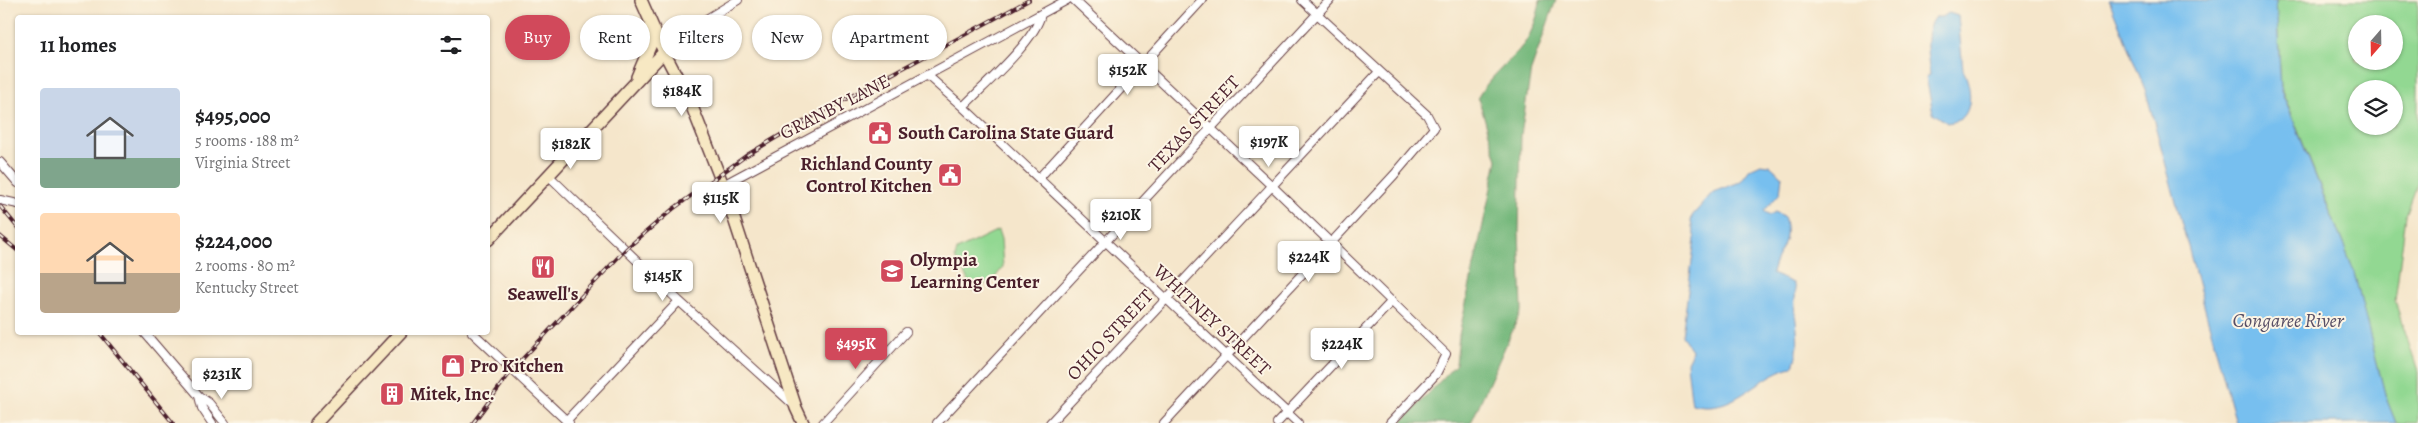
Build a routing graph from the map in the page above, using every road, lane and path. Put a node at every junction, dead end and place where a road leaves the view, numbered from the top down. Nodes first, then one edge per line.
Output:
1 (641, 0) edge
2 (738, 0) edge
3 (1067, 0) edge
4 (1074, 0) edge
5 (1202, 0) edge
6 (1302, 0) edge
7 (1330, 0) edge
8 (1041, 14) junction
9 (1317, 14) junction
10 (648, 15) edge
11 (713, 15) edge
12 (650, 20) edge
13 (660, 43) edge
14 (660, 56) edge
15 (644, 60) edge
16 (668, 60) edge
17 (1141, 66) junction
18 (1378, 73) junction
19 (928, 76) junction
20 (635, 82) junction
21 (963, 106) junction
22 (1211, 131) junction
23 (0, 162) edge
24 (548, 175) junction
25 (1039, 178) junction
26 (15, 180) edge
27 (723, 185) junction
28 (1272, 186) junction
29 (0, 200) edge
30 (15, 203) edge
31 (490, 238) edge
32 (1107, 242) junction
33 (1331, 242) junction
34 (1166, 299) junction
35 (678, 301) junction
36 (1392, 301) junction
37 (906, 332) dead end
38 (147, 335) edge
39 (398, 335) edge
40 (475, 335) edge
41 (1226, 357) junction
42 (199, 396) junction
43 (796, 408) junction
44 (1287, 412) junction
45 (567, 422) edge
46 (212, 423) edge
47 (225, 423) edge
48 (316, 423) edge
49 (804, 423) edge
50 (812, 423) edge
51 (823, 423) edge
52 (937, 423) edge
53 (1050, 423) edge
54 (1164, 423) edge
55 (1277, 423) edge
56 (1298, 423) edge
57 (1390, 423) edge

1 - 10 main road
2 - 11 street
3 - 8 street, GRANBY LANE
4 - 17 street
5 - 17 street
6 - 9 street
7 - 9 street, TEXAS STREET
8 - 19 street, GRANBY LANE
8 - 21 street
9 - 18 street
9 - 22 street, TEXAS STREET
12 - 13 main road
14 - 20 main road
15 - 20 main road
16 - 27 main road
17 - 22 street
17 - 25 street
18 - 28 street, OHIO STREET
18 - 33 street
19 - 21 street, WHITNEY STREET
19 - 27 street, GRANBY LANE
20 - 24 main road
21 - 25 street, WHITNEY STREET
22 - 28 street
22 - 32 street, TEXAS STREET
23 - 26 street
24 - 31 main road
24 - 35 street
25 - 32 street, WHITNEY STREET
27 - 43 main road
28 - 33 street
28 - 34 street, OHIO STREET
29 - 30 street
32 - 34 street, WHITNEY STREET
32 - 52 street, TEXAS STREET
33 - 36 street
33 - 41 street
34 - 41 street, WHITNEY STREET
34 - 53 street, OHIO STREET
35 - 43 street
35 - 45 street
36 - 44 street
36 - 57 street
37 - 51 street
38 - 42 street
39 - 48 main road
40 - 45 street
41 - 44 street, WHITNEY STREET
41 - 54 street
42 - 46 street
42 - 47 street
43 - 49 main road
43 - 50 main road
44 - 55 street
44 - 56 street, WHITNEY STREET

